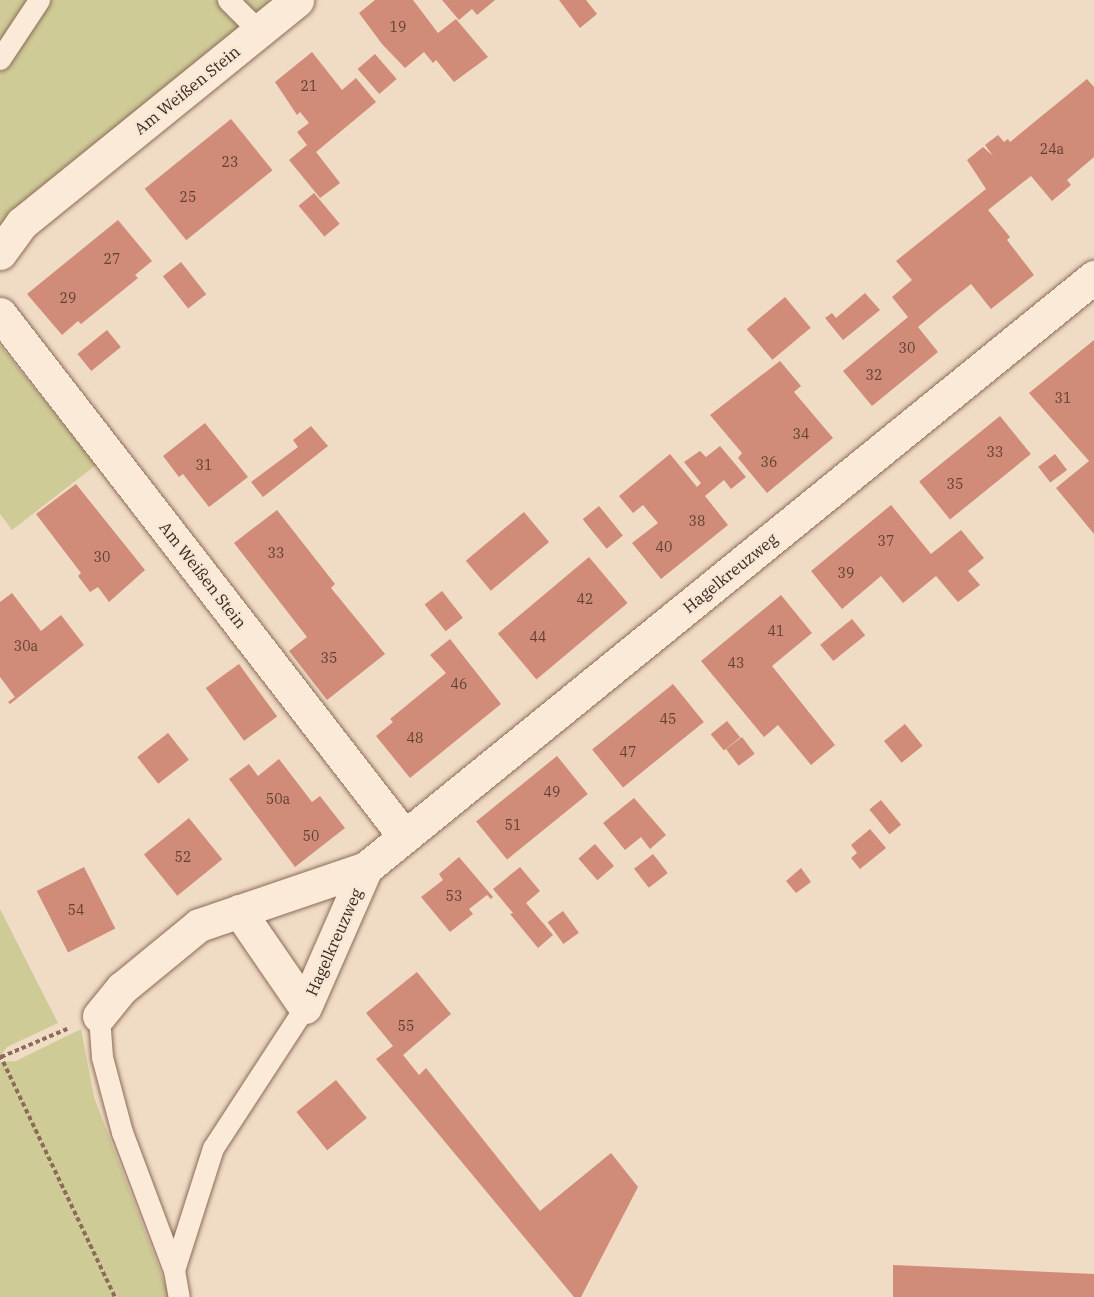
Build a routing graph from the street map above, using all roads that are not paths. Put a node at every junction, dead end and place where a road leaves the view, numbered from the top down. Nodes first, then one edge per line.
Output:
1 (39, 0) edge
2 (228, 0) edge
3 (297, 0) edge
4 (259, 32) junction
5 (0, 59) edge
6 (0, 253) edge
7 (1094, 277) edge
8 (0, 314) edge
9 (405, 837) junction
10 (366, 868) junction
11 (239, 911) junction
12 (304, 1007) junction
13 (99, 1016) joint
14 (174, 1270) junction
15 (179, 1297) edge

1 - 5 lane
2 - 4 lane
3 - 4 street, Am Weißen Stein
4 - 6 street, Am Weißen Stein
7 - 9 street, Hagelkreuzweg
8 - 9 street, Am Weißen Stein
9 - 10 street, Hagelkreuzweg
10 - 11 street, Hagelkreuzweg
10 - 12 street, Hagelkreuzweg
11 - 12 street, Hagelkreuzweg
11 - 13 street, Hagelkreuzweg
12 - 14 lane
13 - 14 lane
14 - 15 lane

